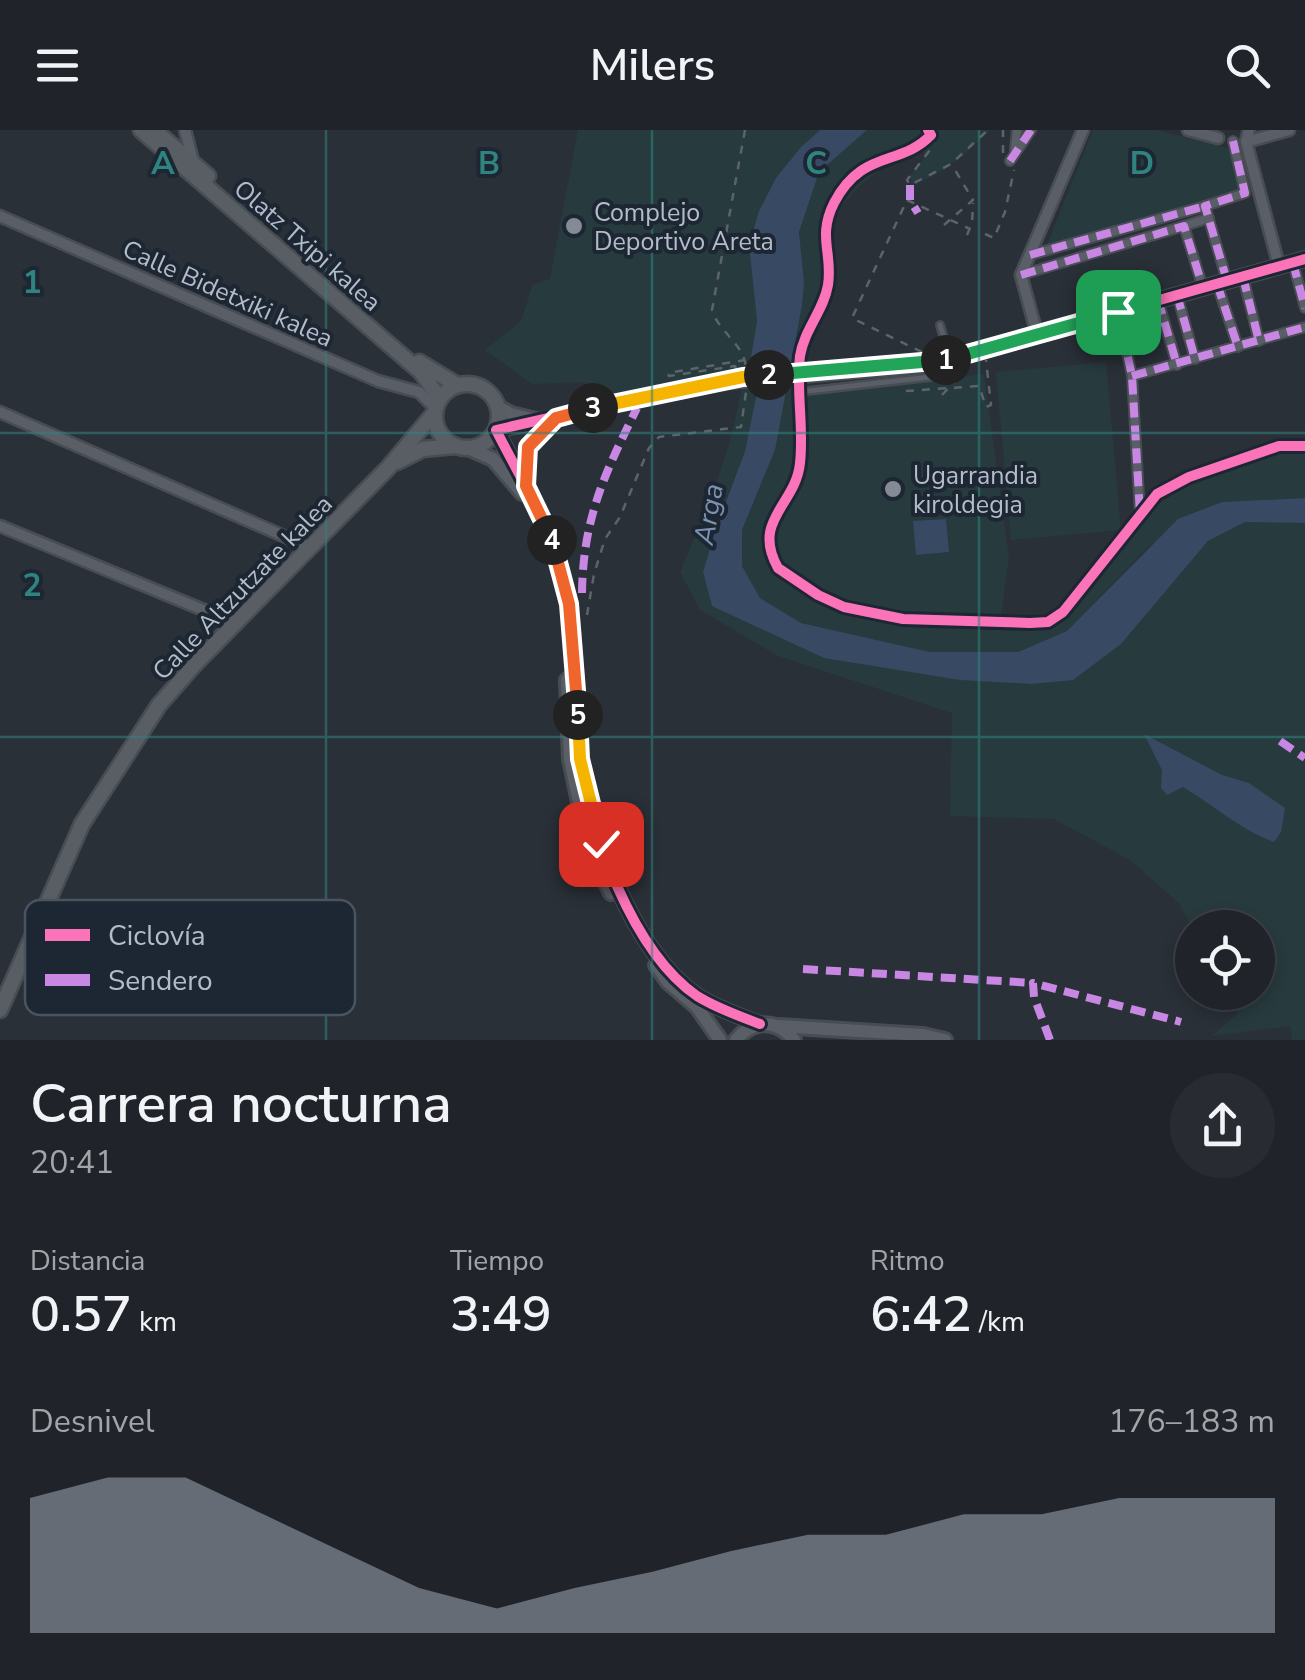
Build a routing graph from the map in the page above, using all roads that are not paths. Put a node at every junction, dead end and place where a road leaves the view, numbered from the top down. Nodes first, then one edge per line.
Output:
1 (140, 130) edge
2 (186, 130) edge
3 (1017, 130) edge
4 (1030, 130) edge
5 (1083, 130) edge
6 (1188, 130) edge
7 (1289, 130) edge
8 (154, 133) edge
9 (1247, 136) edge
10 (1218, 138) dead end
11 (1233, 141) dead end
12 (193, 162) junction
13 (1205, 206) junction
14 (0, 216) edge
15 (1209, 218) junction
16 (1184, 226) junction
17 (1030, 255) junction
18 (1292, 263) edge
19 (1021, 275) junction
20 (1243, 276) junction
21 (1216, 284) junction
22 (1177, 295) junction
23 (1158, 300) junction
24 (1305, 308) edge
25 (1118, 312) junction
26 (940, 325) dead end
27 (1305, 327) edge
28 (1038, 334) junction
29 (1259, 341) junction
30 (1238, 347) junction
31 (954, 358) junction
32 (1195, 360) junction
33 (1176, 365) junction
34 (1132, 376) junction
35 (457, 385) junction
36 (799, 392) road end
37 (437, 406) junction
38 (498, 407) junction
39 (0, 412) edge
40 (549, 419) junction
41 (496, 430) junction
42 (462, 447) junction
43 (388, 468) junction
44 (526, 486) junction
45 (1140, 514) road end
46 (0, 526) edge
47 (311, 548) junction
48 (235, 624) junction
49 (48, 900) edge
50 (25, 953) edge
51 (0, 1010) edge
52 (760, 1024) junction
53 (778, 1026) junction
54 (850, 1033) junction
55 (864, 1037) edge
56 (720, 1040) edge
57 (736, 1040) edge
58 (794, 1040) edge
59 (818, 1040) edge
60 (946, 1040) edge

1 - 8 main road, Olatz Txipi kalea
2 - 12 street
3 - 4 street
5 - 17 street
6 - 10 street
7 - 9 street
8 - 12 main road, Olatz Txipi kalea
8 - 37 main road, Olatz Txipi kalea
9 - 18 street
11 - 13 street
12 - 35 main road, Olatz Txipi kalea
13 - 15 street
13 - 17 street
14 - 37 street, Calle Bidetxiki kalea
15 - 16 street
15 - 21 street
16 - 19 street
16 - 21 street
17 - 19 street
18 - 20 street
18 - 24 street
19 - 28 street
20 - 21 street
20 - 29 street
21 - 22 street
21 - 30 street
22 - 23 street
22 - 32 street
23 - 25 street
23 - 33 street
25 - 28 street
25 - 34 street
26 - 31 lane
27 - 29 street
28 - 31 street
29 - 30 street
30 - 32 street
31 - 36 lane
31 - 40 street, bridge
32 - 33 street
33 - 34 street
34 - 45 street
35 - 37 main road
35 - 38 main road
37 - 42 main road
37 - 43 main road, Calle Altzutzate kalea
38 - 40 street
38 - 41 main road
39 - 47 street
40 - 41 street
40 - 44 street
41 - 42 main road
41 - 44 street
42 - 43 main road
42 - 56 street
43 - 47 main road, Calle Altzutzate kalea
44 - 52 street
46 - 48 street
47 - 48 main road, Calle Altzutzate kalea
48 - 49 main road, Calle Altzutzate kalea
50 - 51 main road, Calle Altzutzate kalea
52 - 53 street
52 - 57 street
53 - 54 street
53 - 58 street
54 - 55 street
54 - 59 street
55 - 60 street

